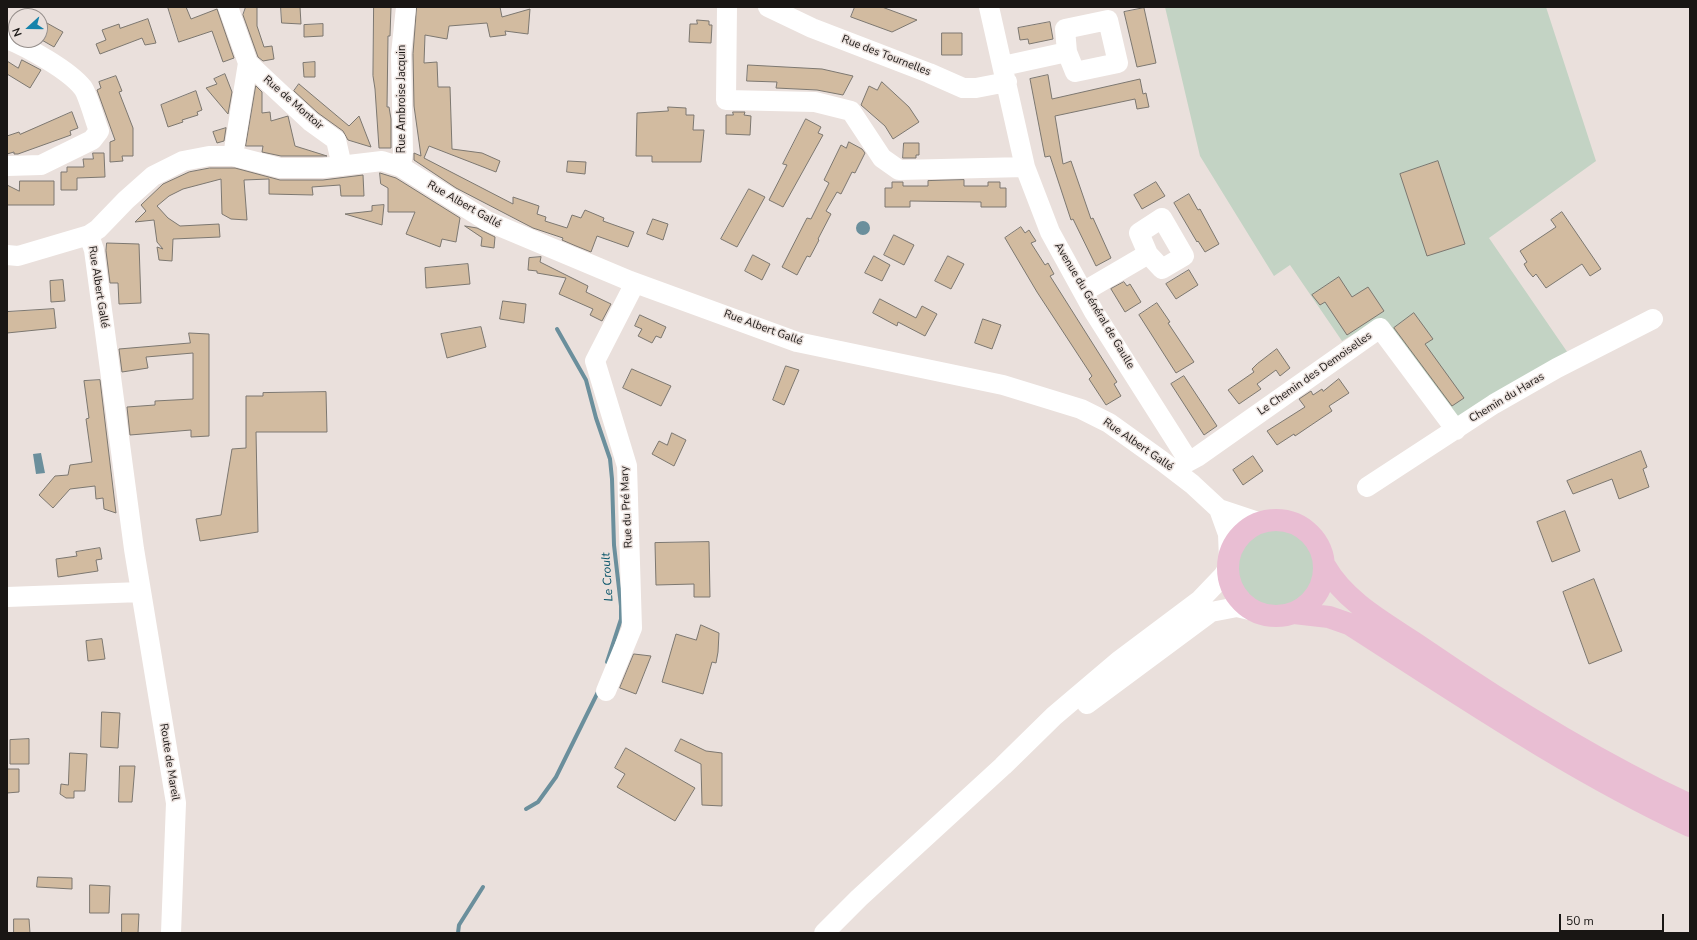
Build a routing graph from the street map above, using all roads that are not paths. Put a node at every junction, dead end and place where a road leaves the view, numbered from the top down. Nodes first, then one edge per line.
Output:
1 (406, 7) edge
2 (727, 7) edge
3 (768, 7) edge
4 (989, 7) edge
5 (233, 10) edge
6 (7, 39) edge
7 (1068, 52) dead end
8 (248, 63) junction
9 (1005, 74) junction
10 (233, 156) junction
11 (7, 166) edge
12 (342, 166) junction
13 (401, 167) junction
14 (1025, 167) junction
15 (89, 236) junction
16 (1148, 254) dead end
17 (7, 255) edge
18 (635, 283) junction
19 (1083, 292) junction
20 (1653, 319) dead end
21 (1456, 430) junction
22 (1185, 464) junction
23 (1367, 487) dead end
24 (1219, 509) junction
25 (1258, 522) junction
26 (1228, 564) junction
27 (1325, 566) junction
28 (141, 592) junction
29 (7, 597) edge
30 (1254, 611) junction
31 (1294, 613) junction
32 (606, 691) dead end
33 (1003, 766) junction
34 (1690, 805) edge
35 (1690, 826) edge
36 (171, 933) edge
37 (824, 933) edge

1 - 13 street, Rue Ambroise Jacquin
2 - 14 street
3 - 9 street, Rue des Tournelles
4 - 9 street, Avenue du Général de Gaulle
5 - 8 street
6 - 11 street
7 - 9 street, Rue des Tournelles
8 - 10 street
8 - 12 street, Rue de Montoir
9 - 14 street, Avenue du Général de Gaulle
10 - 12 street, Rue Albert Gallé
10 - 15 street, Rue Albert Gallé
12 - 13 street, Rue Albert Gallé
13 - 18 street, Rue Albert Gallé
14 - 19 street, Avenue du Général de Gaulle
15 - 17 street
15 - 28 street, Rue Albert Gallé
16 - 19 street
18 - 22 street, Rue Albert Gallé
18 - 32 street, Rue du Pré Mary
19 - 22 street, Avenue du Général de Gaulle
20 - 21 street, Chemin du Haras
21 - 22 street, Le Chemin des Demoiselles
21 - 23 street, Chemin du Haras
22 - 24 street, Rue Albert Gallé
24 - 25 street
24 - 26 street
25 - 26 main road
25 - 27 main road
26 - 30 main road
26 - 33 street
27 - 31 main road
27 - 34 main road
28 - 29 street
28 - 36 street, Route de Mareil
30 - 31 main road
30 - 33 street
31 - 35 main road
33 - 37 street

